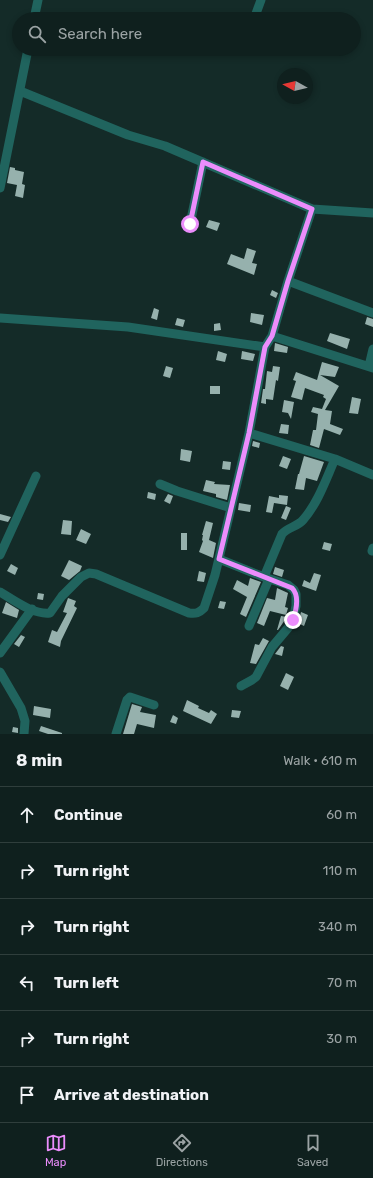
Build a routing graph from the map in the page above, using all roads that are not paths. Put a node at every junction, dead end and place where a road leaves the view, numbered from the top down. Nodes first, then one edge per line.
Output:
1 (38, 0) edge
2 (262, 0) edge
3 (35, 12) edge
4 (257, 12) edge
5 (27, 56) edge
6 (20, 91) junction
7 (203, 162) junction
8 (0, 188) edge
9 (312, 209) junction
10 (373, 213) edge
11 (190, 224) dead end
12 (288, 281) junction
13 (373, 313) edge
14 (0, 318) edge
15 (272, 336) junction
16 (265, 347) junction
17 (373, 349) edge
18 (371, 367) edge
19 (249, 433) junction
20 (335, 459) junction
21 (373, 475) edge
22 (36, 476) dead end
23 (160, 484) dead end
24 (231, 508) junction
25 (0, 555) edge
26 (219, 559) junction
27 (266, 578) junction
28 (0, 592) edge
29 (32, 609) junction
30 (249, 626) dead end
31 (0, 653) edge
32 (0, 672) edge
33 (241, 686) dead end
34 (154, 705) dead end
35 (24, 734) edge
36 (116, 734) edge

1 - 3 street
2 - 4 street
5 - 6 street
6 - 7 street
6 - 8 street
7 - 9 street
7 - 11 street
9 - 10 street
9 - 12 street
12 - 13 street
12 - 15 street
14 - 16 street
15 - 16 street
15 - 18 street
16 - 19 street
17 - 18 street
19 - 20 street
19 - 24 street
20 - 21 street
20 - 27 street
22 - 25 street
23 - 24 street
24 - 26 street
26 - 27 street
26 - 29 street
27 - 30 street
27 - 33 street
28 - 29 street
29 - 31 street
32 - 35 street
34 - 36 street

